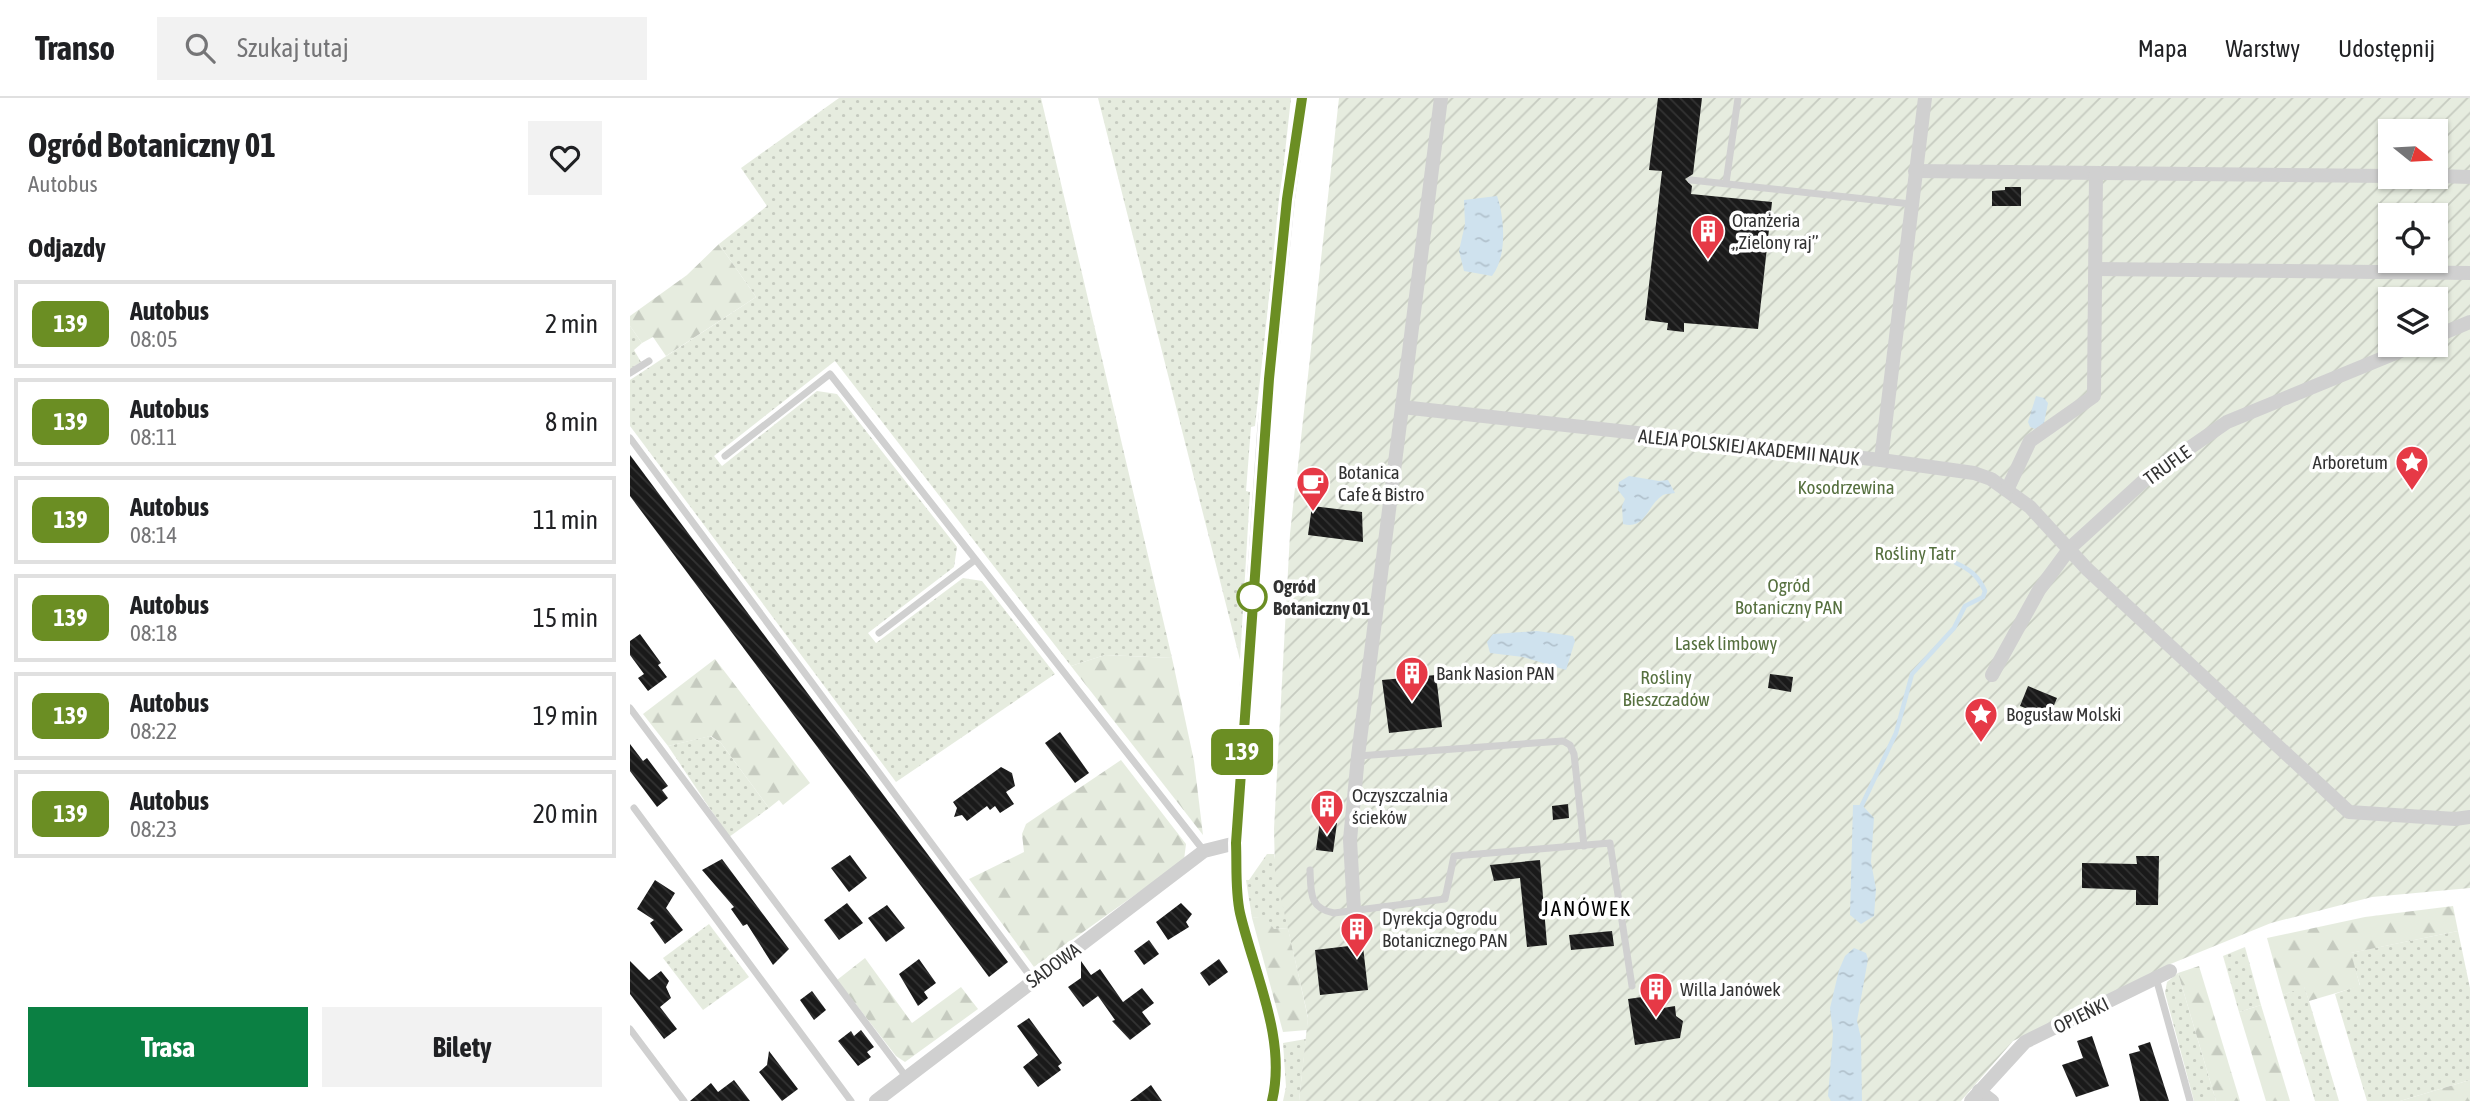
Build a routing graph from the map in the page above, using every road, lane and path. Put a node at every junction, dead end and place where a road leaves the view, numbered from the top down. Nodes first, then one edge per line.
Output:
1 (1302, 98) edge
2 (1441, 98) edge
3 (1738, 98) edge
4 (1925, 98) edge
5 (1915, 171) junction
6 (2096, 173) junction
7 (2378, 176) edge
8 (2448, 176) edge
9 (2470, 177) edge
10 (1691, 180) dead end
11 (1726, 183) junction
12 (1911, 204) junction
13 (2096, 270) junction
14 (2470, 273) edge
15 (2470, 322) edge
16 (2448, 331) edge
17 (2386, 357) edge
18 (649, 361) dead end
19 (630, 373) edge
20 (1402, 407) junction
21 (630, 438) edge
22 (725, 456) dead end
23 (1881, 460) junction
24 (2008, 488) junction
25 (2070, 548) junction
26 (975, 560) junction
27 (879, 633) dead end
28 (1992, 675) dead end
29 (630, 708) edge
30 (1358, 756) junction
31 (634, 808) dead end
32 (2470, 817) edge
33 (1236, 843) junction
34 (1584, 846) junction
35 (1204, 851) junction
36 (1310, 870) dead end
37 (1354, 910) junction
38 (2170, 971) dead end
39 (2156, 978) junction
40 (1033, 980) junction
41 (1632, 986) dead end
42 (630, 1029) edge
43 (907, 1078) junction
44 (1975, 1096) edge
45 (684, 1101) edge
46 (851, 1101) edge
47 (876, 1101) edge
48 (1272, 1101) edge
49 (1992, 1101) edge
50 (2190, 1101) edge

1 - 33 street
2 - 20 street
3 - 11 lane
4 - 5 street
5 - 6 street
5 - 12 street
6 - 7 street
6 - 13 street
8 - 9 street
10 - 11 lane
11 - 12 lane
12 - 23 street
13 - 14 street
13 - 24 street
15 - 16 street
17 - 25 street, TRUFLE
18 - 19 lane
20 - 23 street, ALEJA POLSKIEJ AKADEMII NAUK
20 - 30 street
21 - 40 lane
22 - 26 lane
23 - 24 street, ALEJA POLSKIEJ AKADEMII NAUK
24 - 25 street, ALEJA POLSKIEJ AKADEMII NAUK
25 - 28 street, TRUFLE
25 - 32 street, ALEJA POLSKIEJ AKADEMII NAUK
26 - 27 lane
26 - 35 lane
29 - 43 lane
30 - 34 lane
30 - 37 street
31 - 46 lane
33 - 35 street, SADOWA
33 - 48 street
34 - 37 lane
34 - 41 lane
35 - 40 street, SADOWA
36 - 37 lane
38 - 39 street, OPIEŃKI
39 - 44 street, OPIEŃKI
39 - 50 lane
40 - 43 street, SADOWA
42 - 45 lane
43 - 47 street, SADOWA
44 - 49 street

